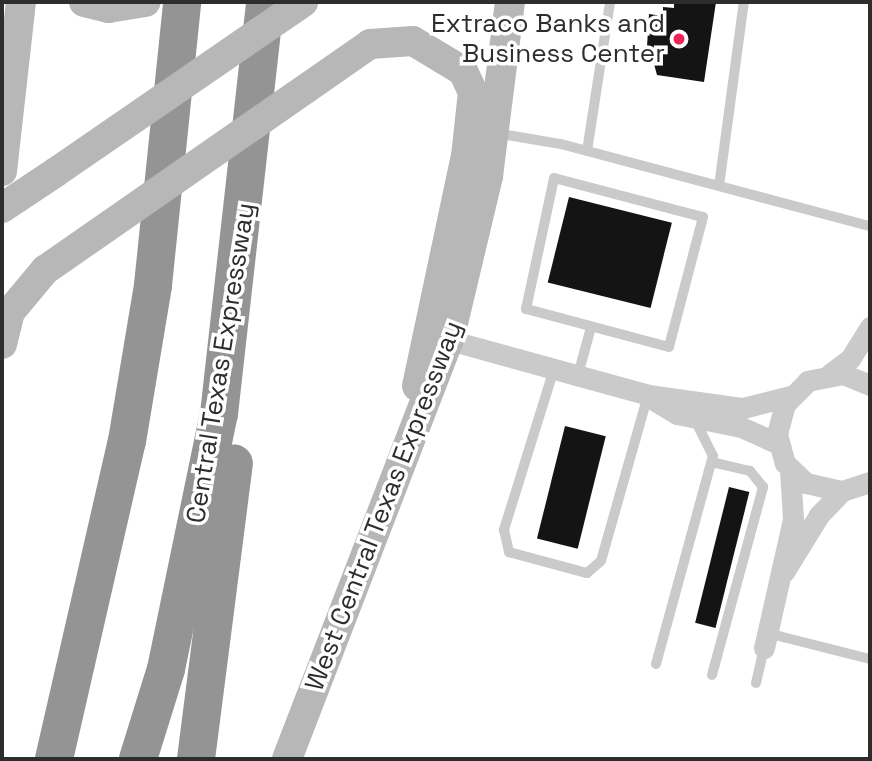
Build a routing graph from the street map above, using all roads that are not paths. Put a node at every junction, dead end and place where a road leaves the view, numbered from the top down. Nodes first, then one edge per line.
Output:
1 (21, 2) edge
2 (84, 2) edge
3 (182, 2) edge
4 (265, 2) edge
5 (303, 2) edge
6 (510, 2) edge
7 (610, 2) edge
8 (744, 2) edge
9 (145, 3) edge
10 (9, 50) edge
11 (495, 133) junction
12 (587, 151) junction
13 (2, 171) edge
14 (719, 186) junction
15 (2, 208) edge
16 (870, 226) edge
17 (232, 326) junction
18 (591, 327) junction
19 (870, 327) edge
20 (449, 340) junction
21 (2, 344) edge
22 (554, 369) junction
23 (830, 374) junction
24 (578, 375) junction
25 (870, 385) edge
26 (648, 396) junction
27 (790, 396) junction
28 (695, 420) junction
29 (779, 444) junction
30 (712, 459) junction
31 (790, 470) junction
32 (401, 472) junction
33 (870, 482) edge
34 (842, 491) junction
35 (783, 574) junction
36 (766, 640) junction
37 (870, 659) edge
38 (656, 664) dead end
39 (712, 675) dead end
40 (756, 683) dead end
41 (72, 692) junction
42 (37, 759) edge
43 (54, 759) edge
44 (138, 759) edge
45 (196, 759) edge
46 (287, 759) edge

1 - 10 main road
2 - 9 main road
3 - 41 highway
4 - 17 highway, Central Texas Expressway
5 - 15 main road, bridge
6 - 11 main road, West Central Texas Expressway
7 - 12 lane
8 - 14 lane
10 - 13 main road
11 - 12 lane
11 - 20 main road, West Central Texas Expressway
12 - 14 lane
14 - 16 lane
17 - 44 highway, Central Texas Expressway
17 - 45 highway
18 - 18 lane
18 - 24 lane
19 - 23 street
20 - 22 street
20 - 32 main road, West Central Texas Expressway
21 - 32 main road, bridge
22 - 24 street
22 - 26 lane
23 - 25 street
23 - 27 street
24 - 26 street
26 - 27 street
26 - 28 street
27 - 29 street
28 - 29 street
28 - 30 lane
29 - 31 street
30 - 38 lane
30 - 39 lane
31 - 34 street
31 - 35 street
32 - 46 main road, West Central Texas Expressway
33 - 34 street
34 - 35 street
35 - 36 street
36 - 37 lane
36 - 40 lane
41 - 42 highway
41 - 43 highway

